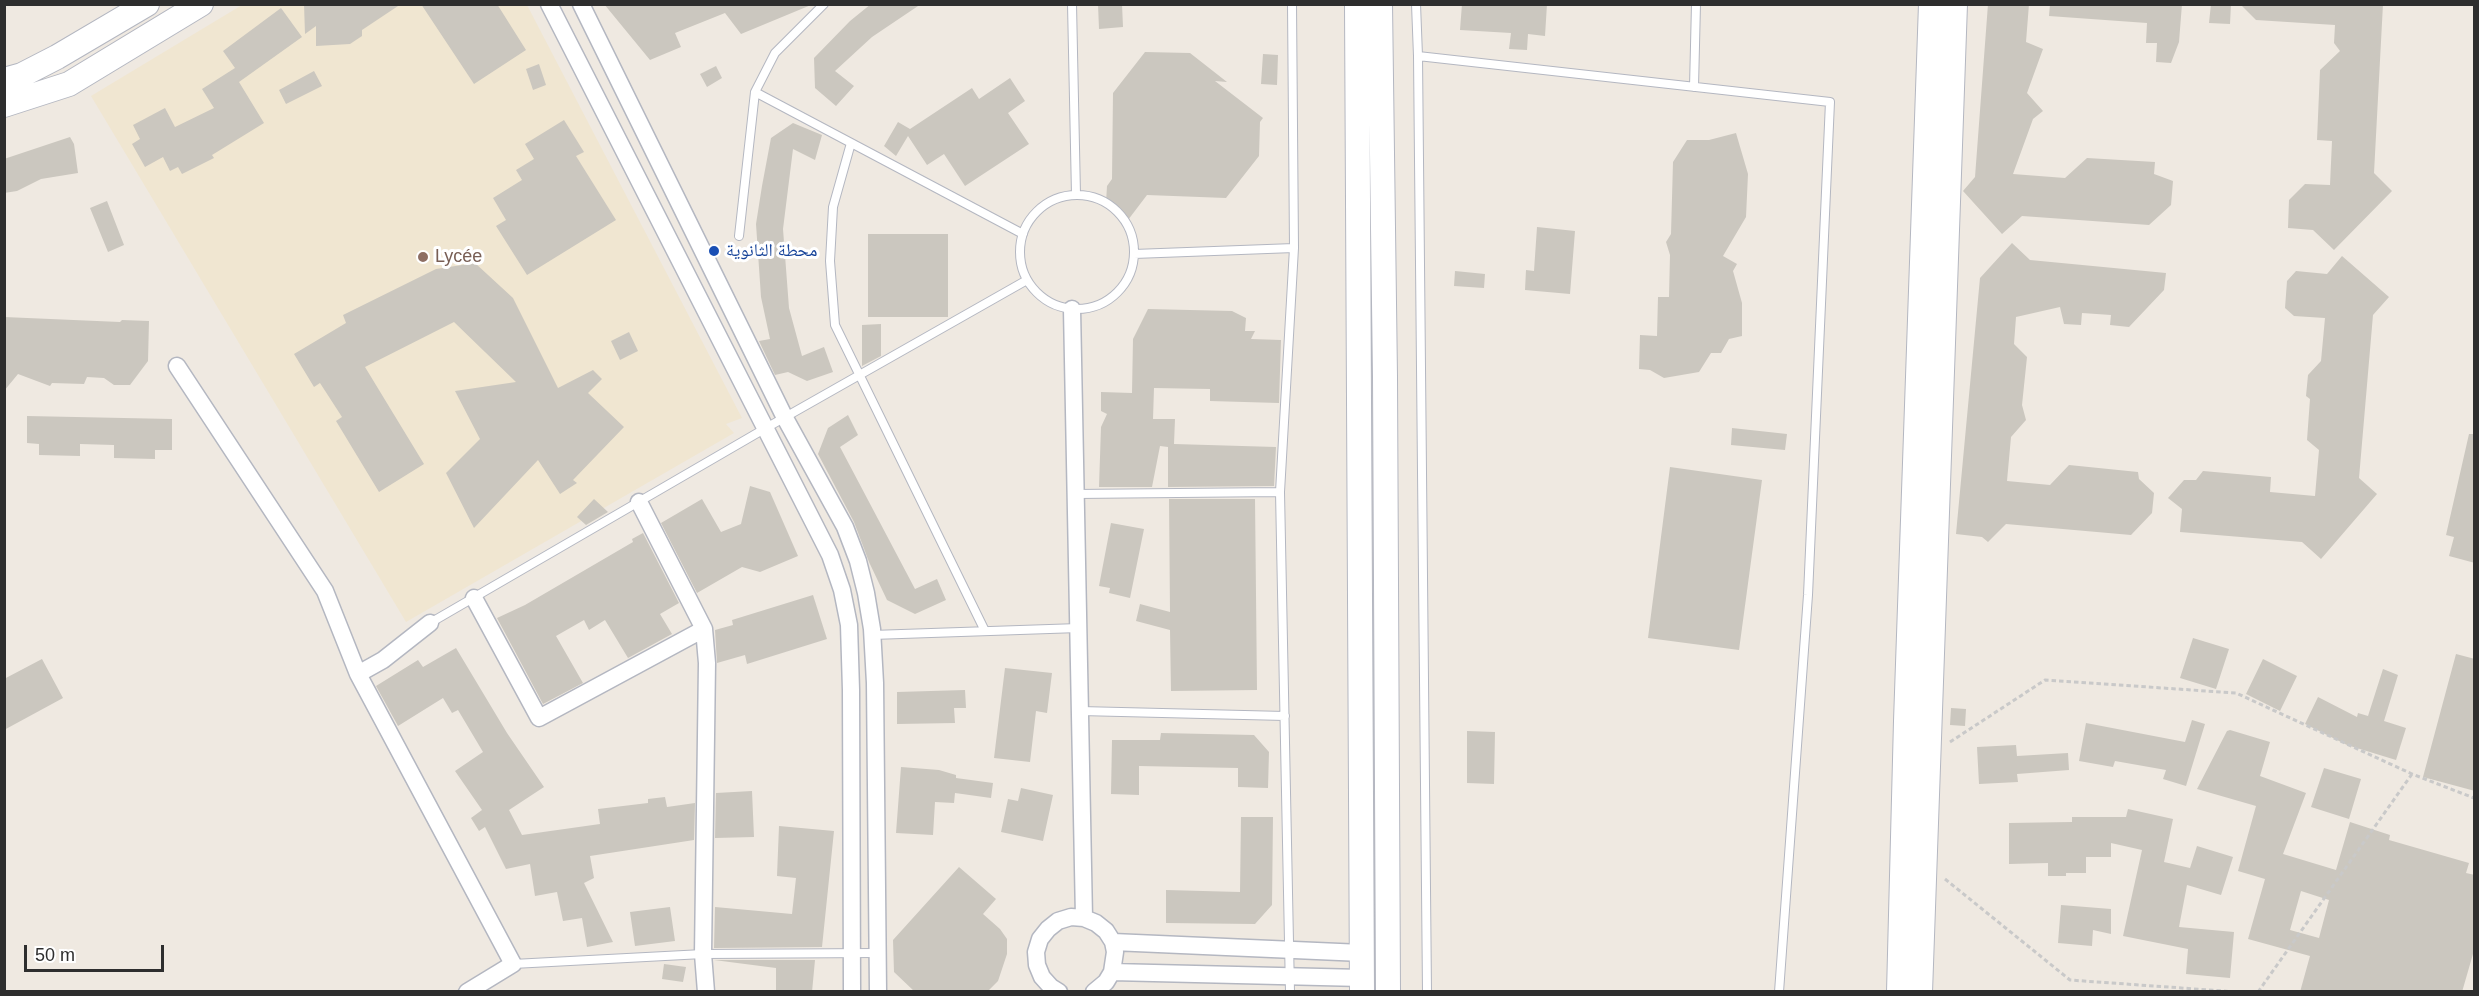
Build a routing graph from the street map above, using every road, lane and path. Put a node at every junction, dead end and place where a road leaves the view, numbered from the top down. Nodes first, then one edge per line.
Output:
1 (147, 4) edge
2 (201, 4) edge
3 (549, 4) edge
4 (581, 4) edge
5 (824, 4) edge
6 (1072, 4) edge
7 (1292, 4) edge
8 (1357, 4) edge
9 (1380, 4) edge
10 (1416, 4) edge
11 (1696, 4) edge
12 (1931, 4) edge
13 (1955, 4) edge
14 (1418, 56) junction
15 (4, 80) edge
16 (1694, 87) junction
17 (755, 92) junction
18 (4, 105) edge
19 (851, 142) junction
20 (1076, 195) junction
21 (1023, 234) junction
22 (739, 236) dead end
23 (1294, 248) junction
24 (1134, 254) junction
25 (1027, 280) junction
26 (1072, 309) junction
27 (177, 366) dead end
28 (860, 375) junction
29 (785, 418) junction
30 (766, 428) junction
31 (1280, 492) junction
32 (1076, 494) junction
33 (639, 502) junction
34 (474, 598) junction
35 (430, 623) joint
36 (1078, 628) junction
37 (704, 629) junction
38 (985, 631) junction
39 (872, 635) junction
40 (358, 674) junction
41 (1080, 711) junction
42 (1285, 716) junction
43 (1929, 756) junction
44 (2412, 774) junction
45 (2475, 798) edge
46 (1925, 862) junction
47 (1084, 918) junction
48 (1113, 942) junction
49 (1289, 950) junction
50 (1362, 952) junction
51 (852, 953) junction
52 (877, 953) junction
53 (703, 954) junction
54 (513, 964) junction
55 (1112, 972) junction
56 (1290, 984) edge
57 (1362, 985) edge
58 (467, 992) edge
59 (706, 992) edge
60 (852, 992) edge
61 (878, 992) edge
62 (1059, 992) edge
63 (1094, 992) edge
64 (1388, 992) edge
65 (1427, 992) edge
66 (1779, 992) edge
67 (1899, 992) edge
68 (1920, 992) edge
69 (2237, 992) edge
70 (2258, 992) edge

1 - 15 street
2 - 18 street
3 - 30 street
4 - 29 street
5 - 17 lane
6 - 20 lane
7 - 23 lane
8 - 50 street
9 - 64 street
10 - 14 lane
11 - 16 lane
12 - 67 street
13 - 43 street
14 - 16 lane
14 - 65 lane
16 - 66 lane
17 - 19 lane
17 - 22 lane
19 - 21 lane
19 - 28 lane
20 - 21 lane
20 - 24 lane
21 - 25 lane
23 - 24 lane
23 - 31 lane
24 - 26 lane
25 - 26 lane
25 - 28 lane
26 - 32 street
27 - 40 street
28 - 29 lane
28 - 38 lane
29 - 30 lane
29 - 39 street
30 - 33 lane
30 - 51 street
31 - 32 lane
31 - 42 lane
32 - 36 street
33 - 34 lane
33 - 37 street
34 - 35 lane
34 - 37 street
35 - 40 street
36 - 38 lane
36 - 41 street
37 - 53 street
38 - 39 lane
39 - 52 street
40 - 54 street
41 - 42 lane
41 - 47 street
42 - 49 lane
43 - 44 path
43 - 46 street
44 - 45 path
44 - 70 path
46 - 68 street
46 - 69 path
47 - 48 street
47 - 62 street
48 - 49 street
48 - 55 street
49 - 50 street
49 - 56 lane
50 - 57 street
51 - 52 lane
51 - 53 lane
51 - 60 street
52 - 61 street
53 - 54 lane
53 - 59 street
54 - 58 street
55 - 56 street
55 - 63 street
56 - 57 street

